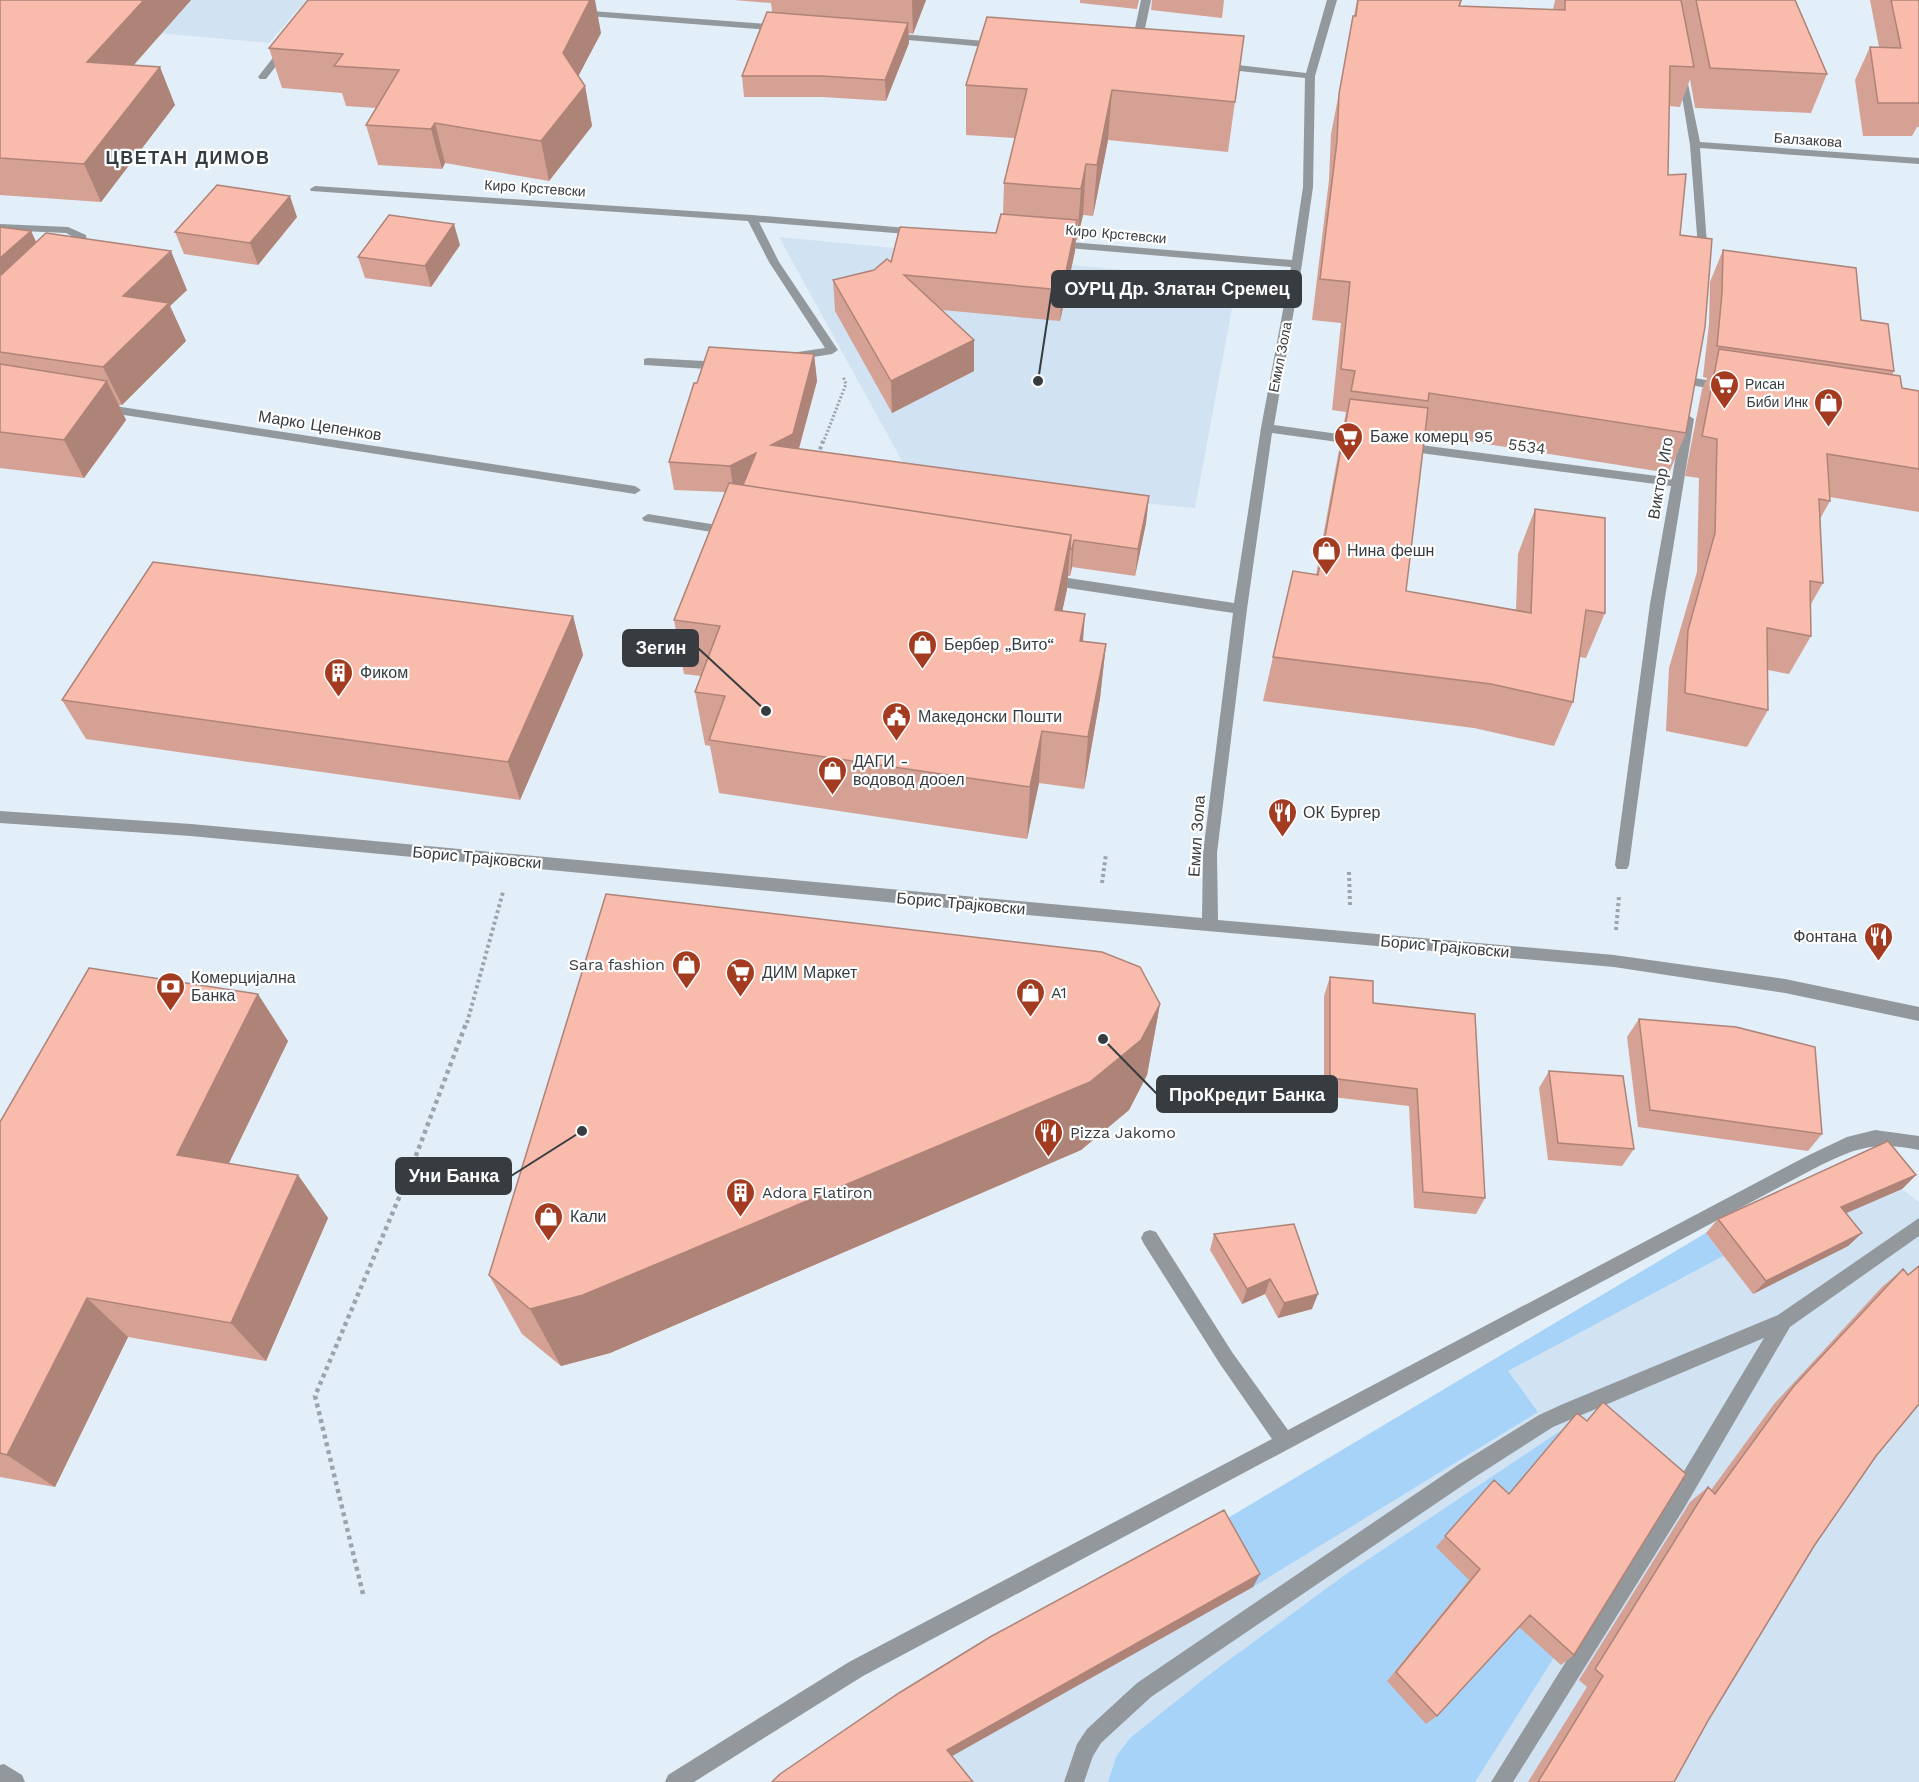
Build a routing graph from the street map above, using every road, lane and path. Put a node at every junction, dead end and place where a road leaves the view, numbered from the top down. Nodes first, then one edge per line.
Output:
1 (1146, 0) edge
2 (1332, 0) edge
3 (569, 12) edge
4 (794, 29) edge
5 (877, 36) edge
6 (290, 42) edge
7 (1007, 45) edge
8 (1678, 56) edge
9 (1138, 57) edge
10 (1205, 64) edge
11 (1310, 76) junction
12 (263, 77) dead end
13 (1695, 145) junction
14 (1919, 161) edge
15 (315, 189) dead end
16 (752, 218) junction
17 (0, 227) edge
18 (930, 233) edge
19 (1048, 243) edge
20 (67, 262) edge
21 (1297, 264) junction
22 (1702, 269) edge
23 (832, 350) junction
24 (773, 359) edge
25 (648, 362) dead end
26 (737, 364) edge
27 (1730, 388) edge
28 (94, 407) edge
29 (1267, 428) junction
30 (1372, 442) edge
31 (1395, 445) edge
32 (815, 462) edge
33 (1675, 482) junction
34 (635, 490) dead end
35 (648, 518) dead end
36 (739, 532) edge
37 (1030, 577) edge
38 (1240, 609) junction
39 (0, 817) edge
40 (513, 860) junction
41 (1622, 865) joint
42 (1210, 923) junction
43 (1614, 961) junction
44 (1898, 1009) junction
45 (1919, 1009) edge
46 (1919, 1014) edge
47 (1919, 1143) edge
48 (1919, 1226) edge
49 (1150, 1238) dead end
50 (1784, 1321) junction
51 (1285, 1442) junction
52 (363, 1594) dead end
53 (675, 1782) edge
54 (1074, 1782) edge
55 (1501, 1782) edge

1 - 9 street
2 - 11 street, Емил Зола
3 - 4 street
5 - 7 street
6 - 12 street
8 - 13 street
10 - 11 street
11 - 21 street, Емил Зола
13 - 14 street, Балзакова
13 - 22 street
15 - 16 street, Киро Крстевски
16 - 18 street, Киро Крстевски
16 - 23 street
17 - 20 street
19 - 21 street, Киро Крстевски
21 - 29 street, Емил Зола
23 - 24 street
23 - 32 path
25 - 26 street
27 - 33 street, Виктор Иго
28 - 34 street, Марко Цепенков
29 - 30 street
29 - 38 street, Емил Зола
31 - 33 street, 5534
33 - 41 street, Виктор Иго
35 - 36 street
37 - 38 street
38 - 42 street, Емил Зола
39 - 40 street, Борис Трајковски
40 - 42 street, Борис Трајковски
40 - 52 path
41 - 43 path
42 - 43 street, Борис Трајковски
43 - 44 street, Борис Трајковски
44 - 45 street
44 - 46 street, Борис Трајковски
47 - 51 street
48 - 50 street
49 - 51 street
50 - 54 street
50 - 55 street
51 - 53 street

